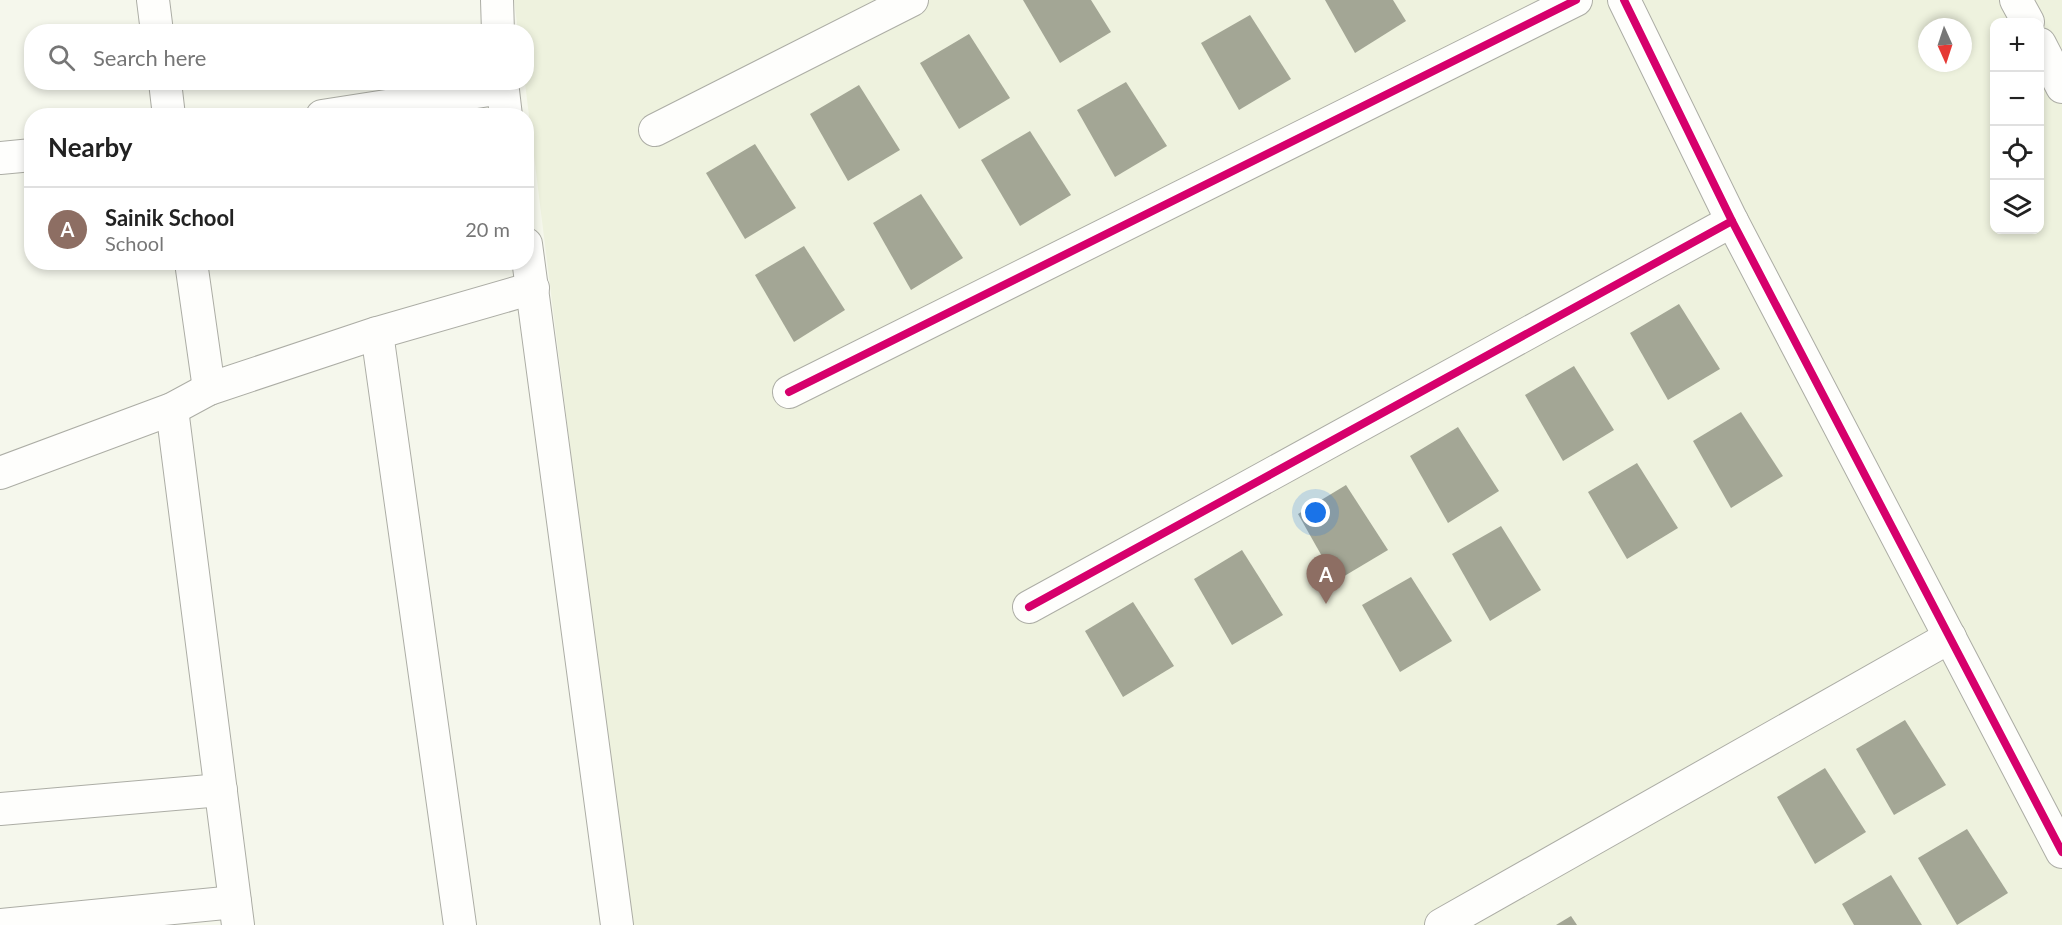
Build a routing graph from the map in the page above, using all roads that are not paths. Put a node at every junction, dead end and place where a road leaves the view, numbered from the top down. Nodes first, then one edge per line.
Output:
1 (153, 0) edge
2 (496, 0) edge
3 (912, 0) edge
4 (1576, 0) edge
5 (1624, 0) edge
6 (2016, 0) edge
7 (2026, 18) edge
8 (156, 24) edge
9 (498, 24) edge
10 (2044, 52) edge
11 (2062, 87) edge
12 (166, 90) edge
13 (503, 95) edge
14 (168, 108) edge
15 (390, 108) edge
16 (655, 130) dead end
17 (24, 156) edge
18 (0, 158) edge
19 (1732, 221) junction
20 (192, 270) edge
21 (530, 270) edge
22 (533, 288) junction
23 (376, 333) junction
24 (209, 388) junction
25 (789, 392) dead end
26 (172, 409) junction
27 (0, 473) edge
28 (1029, 607) dead end
29 (1950, 637) junction
30 (221, 790) junction
31 (0, 809) edge
32 (2062, 852) edge
33 (237, 913) edge
34 (0, 925) edge
35 (460, 925) edge
36 (617, 925) edge
37 (1441, 925) edge

1 - 8 street
2 - 9 street
3 - 16 street
4 - 25 street
5 - 19 street
6 - 7 street
10 - 11 street
12 - 14 street
13 - 15 street
17 - 18 street
19 - 28 street
19 - 29 street
20 - 24 street
21 - 22 street
22 - 23 street
22 - 36 street
23 - 24 street
23 - 35 street
24 - 26 street
26 - 27 street
26 - 30 street
29 - 32 street
29 - 37 street
30 - 31 street
30 - 33 street
33 - 34 street

